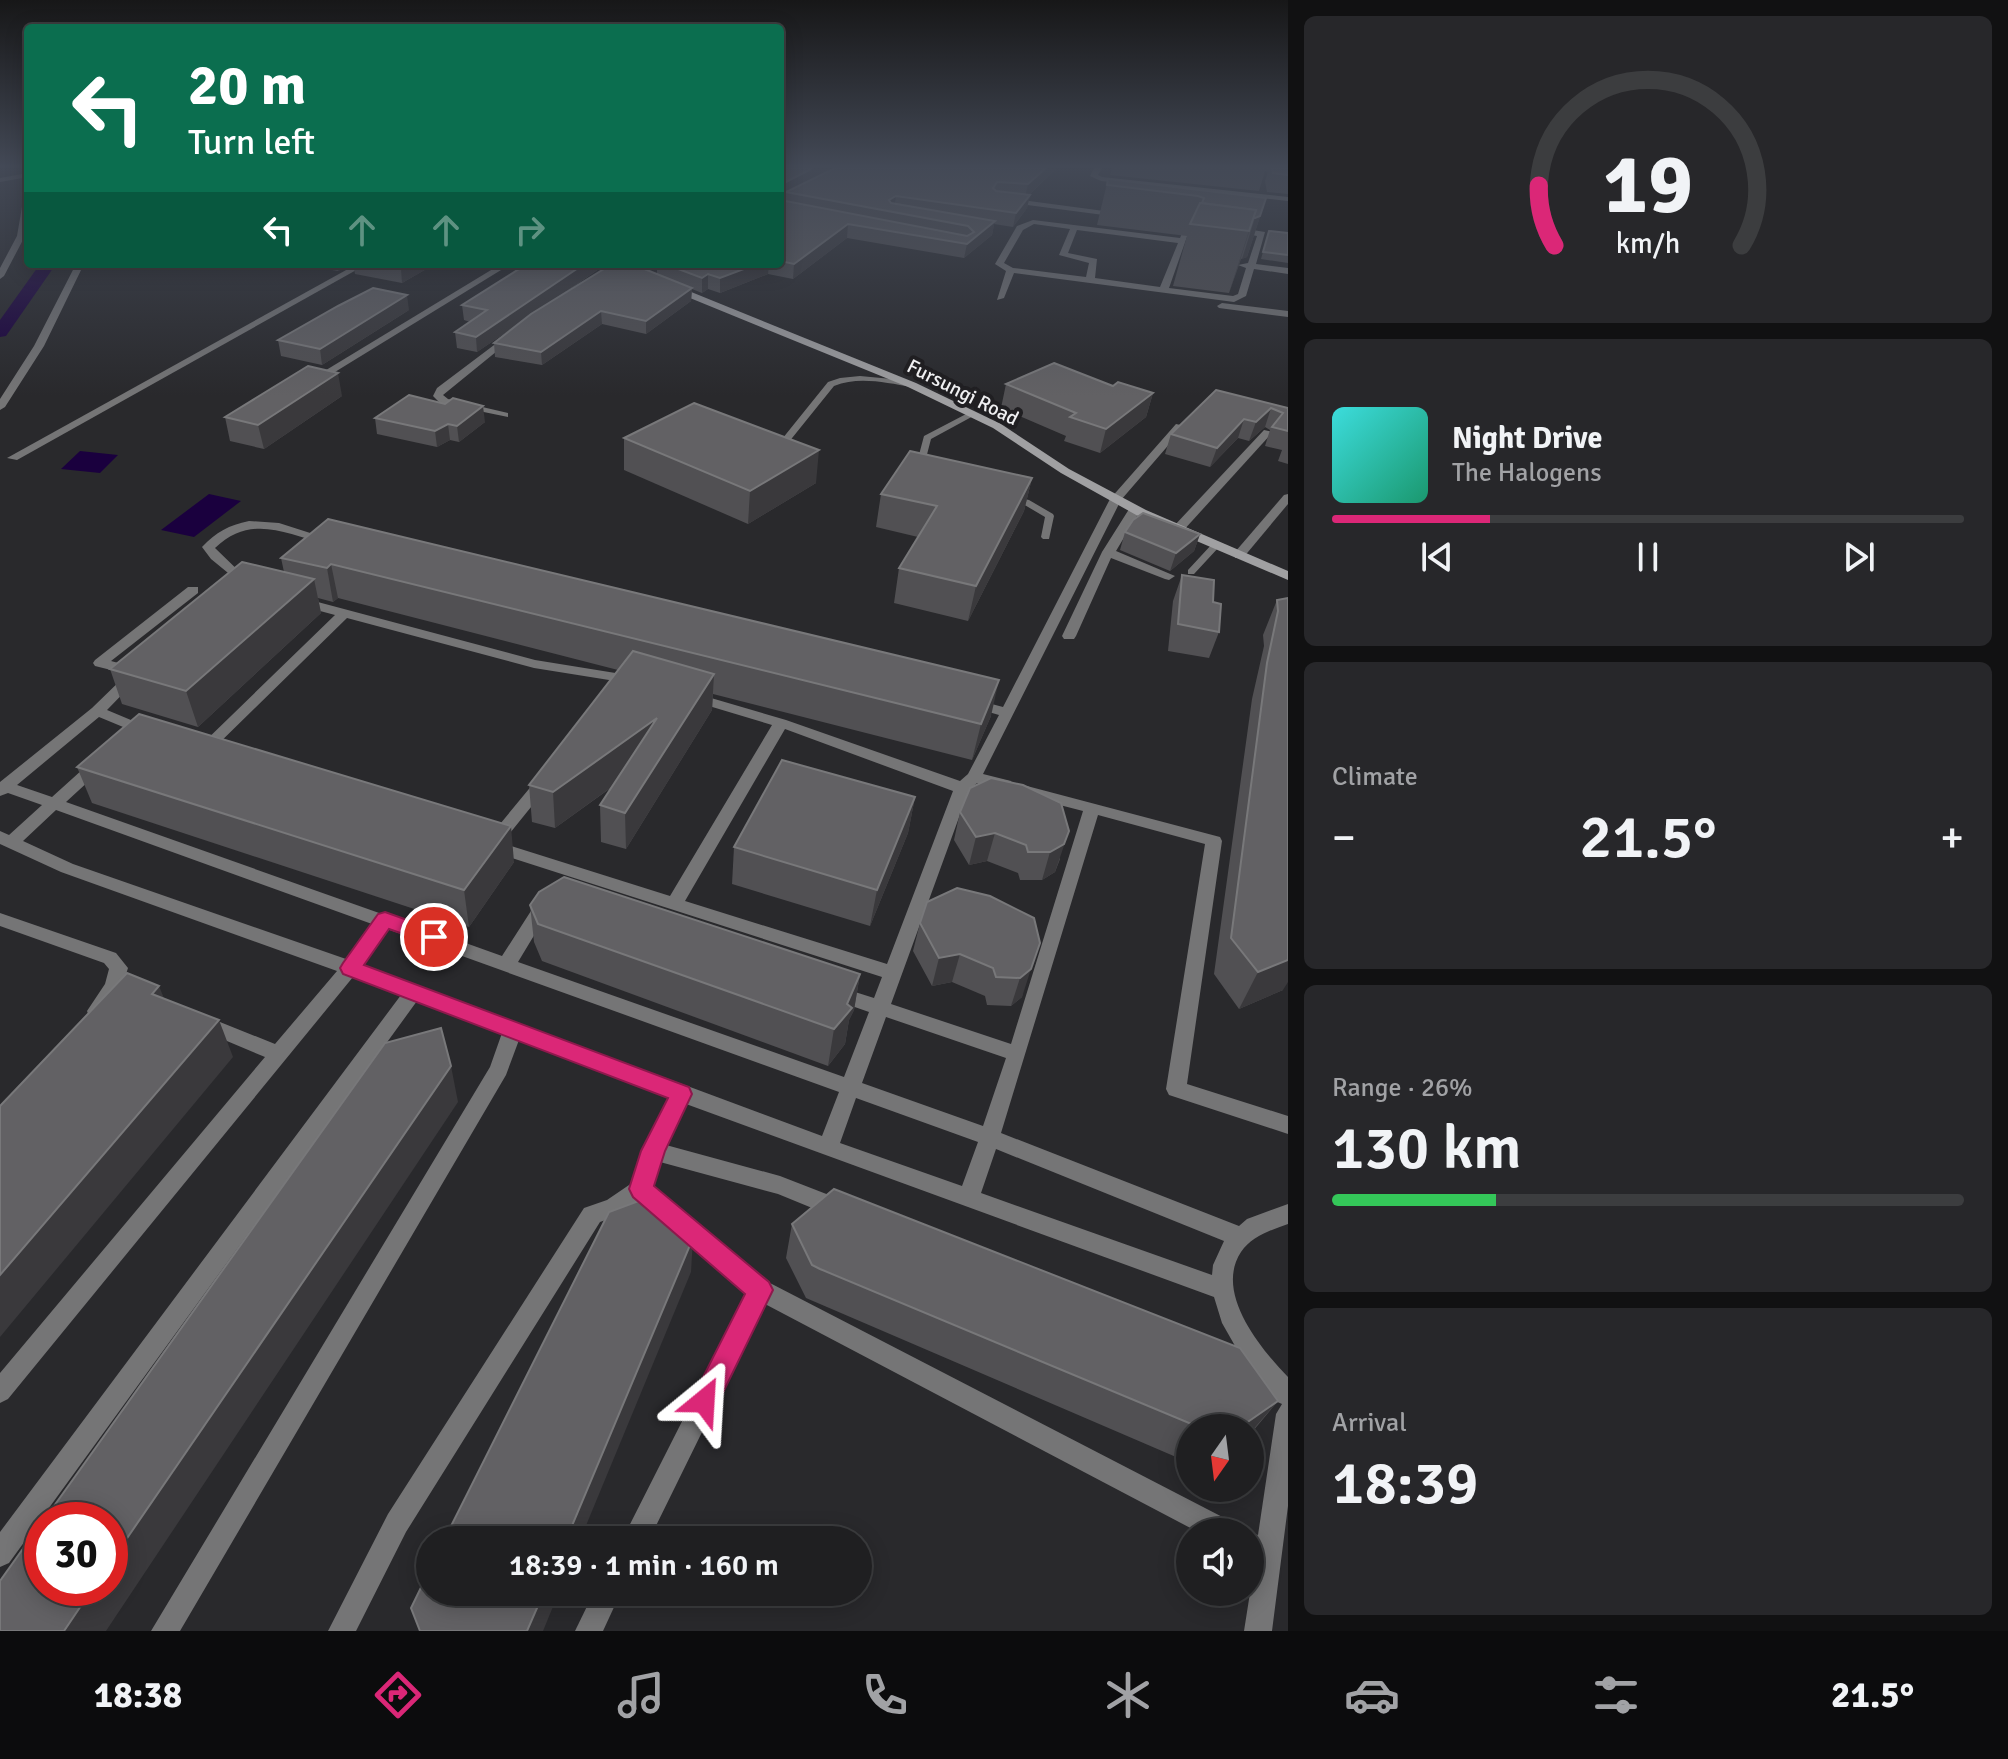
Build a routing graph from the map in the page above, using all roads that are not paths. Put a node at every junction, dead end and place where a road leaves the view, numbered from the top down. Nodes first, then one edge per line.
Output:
1 (17, 244) edge
2 (1011, 244) edge
3 (1067, 244) edge
4 (1182, 244) edge
5 (1258, 244) edge
6 (1177, 256) junction
7 (1192, 258) dead end
8 (1236, 264) edge
9 (1251, 266) junction
10 (78, 268) edge
11 (356, 268) edge
12 (500, 268) edge
13 (1011, 270) junction
14 (1288, 271) edge
15 (0, 276) edge
16 (1090, 280) junction
17 (1033, 281) dead end
18 (658, 282) edge
19 (1164, 289) junction
20 (1000, 298) dead end
21 (1288, 314) edge
22 (518, 330) edge
23 (912, 385) junction
24 (299, 390) edge
25 (0, 407) edge
26 (973, 414) junction
27 (504, 415) dead end
28 (1180, 426) edge
29 (1268, 432) edge
30 (775, 453) edge
31 (13, 458) dead end
32 (931, 474) edge
33 (999, 496) edge
34 (1288, 497) edge
35 (1116, 499) junction
36 (1135, 509) junction
37 (1178, 529) junction
38 (1046, 537) dead end
39 (335, 542) edge
40 (1216, 545) junction
41 (1108, 552) junction
42 (1239, 555) junction
43 (1191, 572) dead end
44 (1169, 576) dead end
45 (1287, 576) edge
46 (193, 590) dead end
47 (254, 591) edge
48 (284, 598) edge
49 (346, 612) junction
50 (1069, 636) dead end
51 (630, 684) edge
52 (674, 692) edge
53 (961, 700) edge
54 (97, 711) junction
55 (1006, 712) junction
56 (781, 723) junction
57 (163, 737) edge
58 (125, 739) junction
59 (204, 750) edge
60 (550, 774) edge
61 (968, 783) junction
62 (2, 789) edge
63 (56, 802) junction
64 (1092, 808) junction
65 (5, 840) edge
66 (568, 870) junction
67 (674, 904) junction
68 (0, 919) edge
69 (385, 919) junction
70 (507, 964) junction
71 (350, 968) junction
72 (892, 973) junction
73 (824, 989) edge
74 (413, 993) junction
75 (878, 1008) junction
76 (182, 1014) edge
77 (85, 1022) edge
78 (512, 1031) junction
79 (279, 1054) junction
80 (1017, 1054) junction
81 (849, 1088) junction
82 (681, 1094) junction
83 (1288, 1125) edge
84 (989, 1137) junction
85 (828, 1147) junction
86 (653, 1151) junction
87 (641, 1189) junction
88 (969, 1198) junction
89 (1288, 1214) edge
90 (852, 1215) edge
91 (1238, 1236) junction
92 (1222, 1289) junction
93 (760, 1290) junction
94 (1230, 1371) edge
95 (0, 1391) edge
96 (1288, 1394) edge
97 (1288, 1414) edge
98 (1198, 1518) edge
99 (642, 1526) edge
100 (1264, 1527) edge
101 (0, 1554) edge
102 (601, 1606) edge
103 (1258, 1606) edge
104 (165, 1631) edge
105 (342, 1631) edge
106 (589, 1631) edge
107 (1258, 1631) edge

1 - 15 street
2 - 13 street
3 - 16 street
4 - 6 street
5 - 9 street
6 - 7 street
6 - 19 street
8 - 9 street
9 - 14 street
9 - 19 street
10 - 25 street
11 - 31 street
12 - 24 street
13 - 16 street
13 - 20 street
16 - 19 street
17 - 21 street
18 - 23 street, Fursungi Road
22 - 27 street
23 - 26 street, Fursungi Road
23 - 30 lane
26 - 32 lane
26 - 35 street, Fursungi Road
28 - 35 street
29 - 37 street
33 - 38 lane
34 - 42 street
35 - 36 street, Fursungi Road
35 - 55 street
36 - 37 street, Fursungi Road
36 - 41 street
37 - 40 street, Fursungi Road
39 - 47 street
40 - 42 street, Fursungi Road
40 - 43 lane
41 - 44 street
41 - 50 street
42 - 45 street, Fursungi Road
46 - 54 street
48 - 49 street
49 - 51 street
49 - 59 street
52 - 56 street
53 - 55 street
54 - 58 street
54 - 62 street
55 - 61 street
56 - 61 street
56 - 67 street
57 - 58 street
58 - 63 street
60 - 66 street
61 - 64 street
61 - 72 street
62 - 63 street
63 - 65 street
63 - 69 street
64 - 80 street
64 - 83 street
65 - 71 street
66 - 67 street
66 - 70 street
67 - 72 street
68 - 77 street
69 - 70 street
69 - 71 street
70 - 81 street
71 - 74 street
71 - 79 street
72 - 75 street
73 - 75 street
74 - 78 street
74 - 101 street
75 - 80 street
75 - 81 street
76 - 79 street
78 - 82 street
78 - 104 street
79 - 95 street
80 - 84 street
81 - 84 street
81 - 85 street
82 - 85 street
82 - 86 street
84 - 88 street
84 - 91 street
85 - 88 street
86 - 87 street
86 - 90 street
87 - 93 street
87 - 105 street
88 - 92 street
89 - 91 street
91 - 92 street
92 - 96 street
93 - 98 street
93 - 99 street
94 - 96 street
97 - 100 street
102 - 106 street
103 - 107 street

